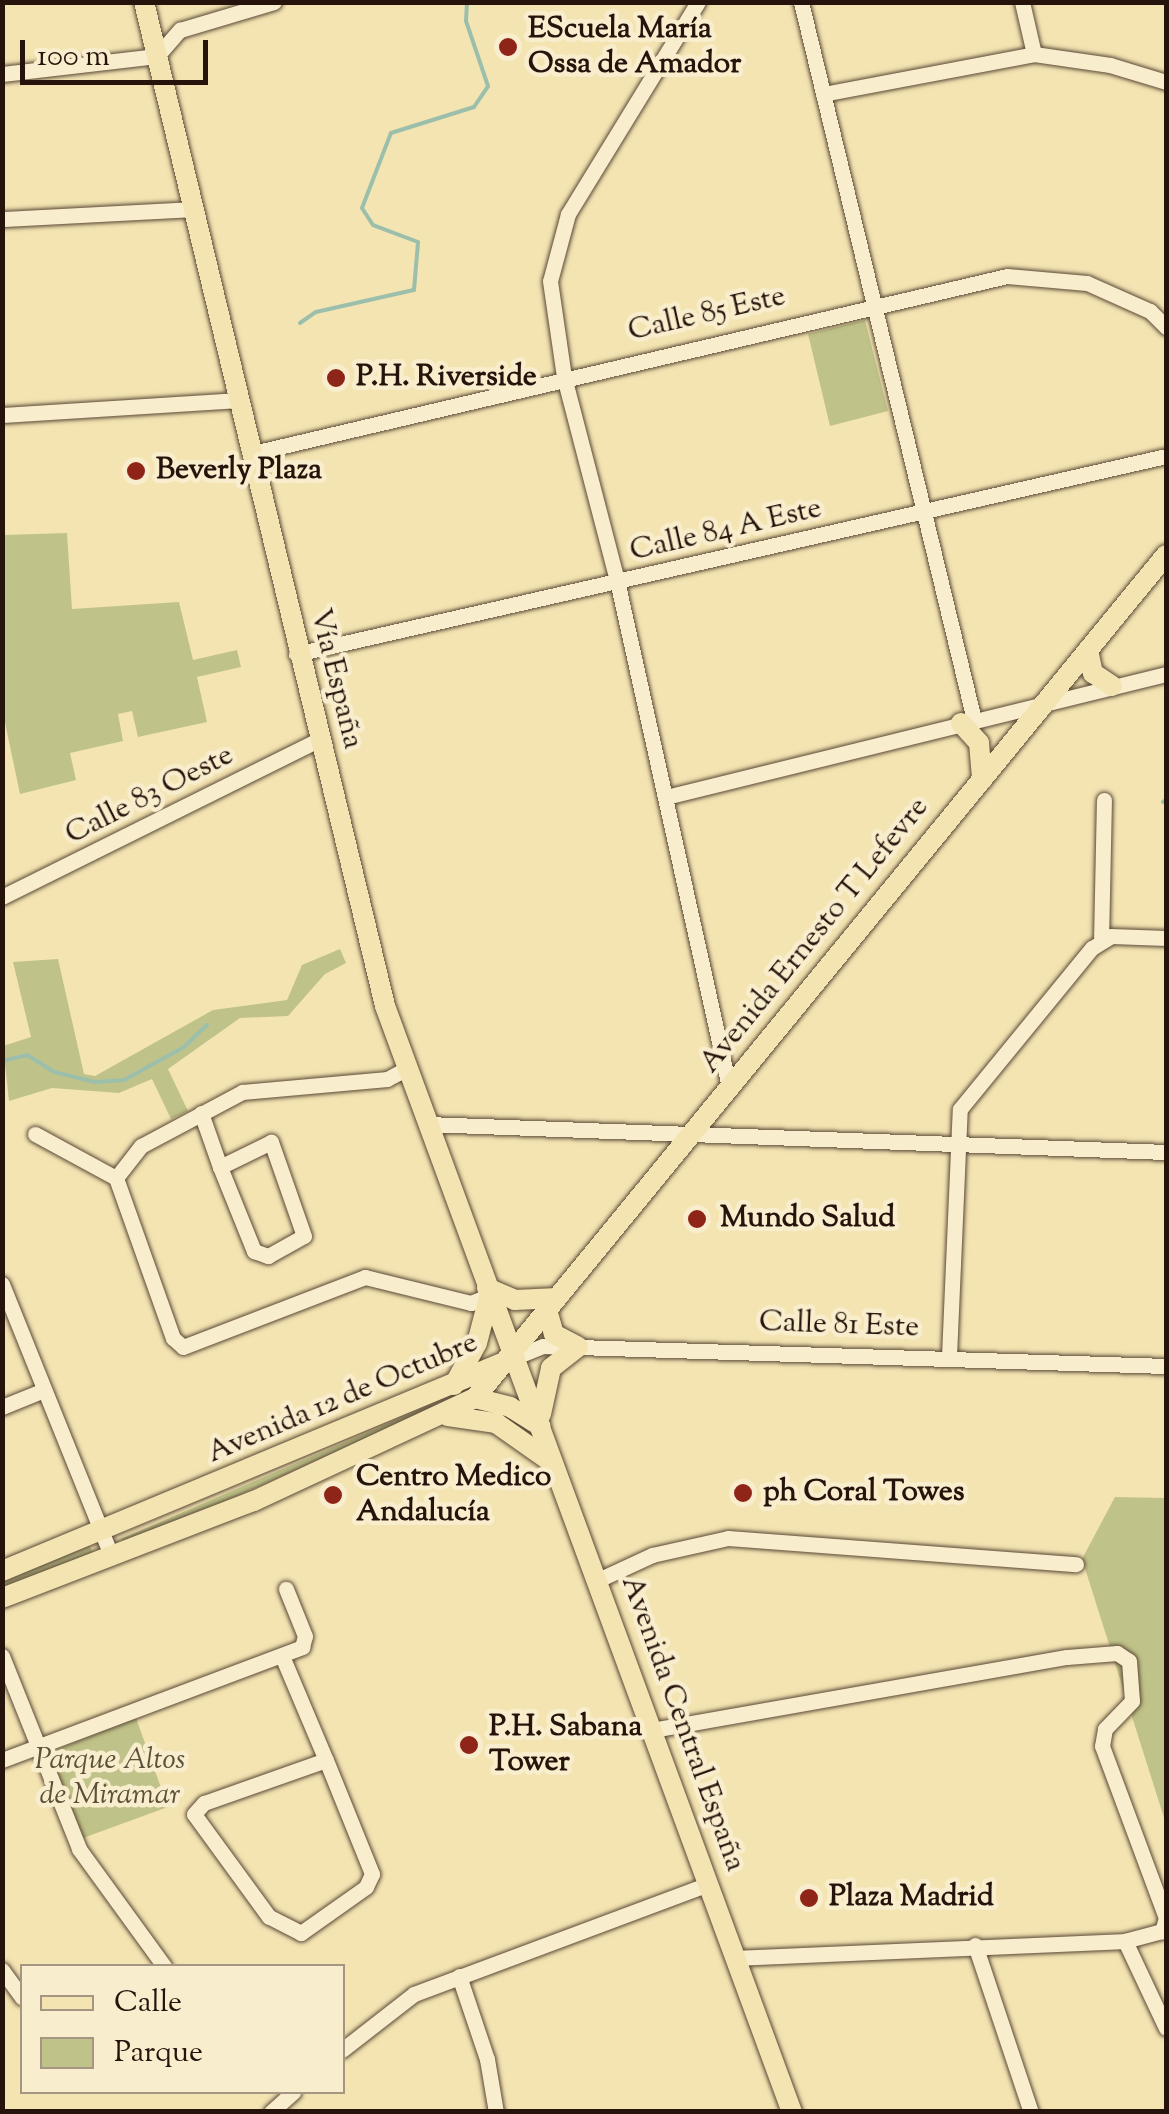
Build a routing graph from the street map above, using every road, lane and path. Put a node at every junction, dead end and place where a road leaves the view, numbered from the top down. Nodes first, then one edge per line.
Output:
1 (144, 2) edge
2 (274, 2) edge
3 (698, 2) edge
4 (801, 2) edge
5 (1022, 2) edge
6 (1034, 54) junction
7 (157, 56) junction
8 (2, 74) edge
9 (1166, 82) edge
10 (824, 94) junction
11 (192, 209) junction
12 (2, 219) edge
13 (874, 304) junction
14 (1166, 327) edge
15 (564, 377) junction
16 (240, 400) junction
17 (2, 415) edge
18 (253, 453) junction
19 (1166, 456) edge
20 (926, 513) junction
21 (1166, 555) edge
22 (618, 584) junction
23 (1088, 650) junction
24 (296, 654) junction
25 (1166, 674) edge
26 (1112, 686) junction
27 (1048, 700) junction
28 (967, 721) junction
29 (320, 739) junction
30 (982, 780) junction
31 (666, 796) junction
32 (1104, 800) dead end
33 (2, 897) edge
34 (1166, 938) edge
35 (1100, 941) junction
36 (406, 1069) junction
37 (729, 1087) junction
38 (200, 1113) junction
39 (426, 1124) junction
40 (34, 1134) dead end
41 (692, 1135) junction
42 (954, 1143) junction
43 (1166, 1152) edge
44 (220, 1167) junction
45 (116, 1178) junction
46 (2, 1284) edge
47 (488, 1292) junction
48 (6, 1302) edge
49 (552, 1304) junction
50 (578, 1346) junction
51 (950, 1356) junction
52 (513, 1358) junction
53 (1166, 1366) edge
54 (452, 1387) junction
55 (44, 1390) junction
56 (474, 1398) junction
57 (2, 1407) edge
58 (446, 1416) junction
59 (540, 1426) junction
60 (557, 1468) junction
61 (103, 1534) junction
62 (112, 1557) junction
63 (1076, 1564) dead end
64 (2, 1571) edge
65 (598, 1580) junction
66 (286, 1589) dead end
67 (2, 1598) edge
68 (2, 1656) edge
69 (282, 1656) junction
70 (652, 1730) junction
71 (37, 1747) junction
72 (2, 1760) edge
73 (326, 1760) junction
74 (708, 1884) junction
75 (1125, 1942) junction
76 (975, 1945) junction
77 (735, 1958) junction
78 (163, 1964) edge
79 (2, 1970) edge
80 (458, 1976) junction
81 (20, 1995) edge
82 (1166, 2028) edge
83 (345, 2048) edge
84 (290, 2094) edge
85 (271, 2112) edge
86 (496, 2112) edge
87 (792, 2112) edge
88 (1031, 2112) edge

1 - 7 main road, Vía España
2 - 7 street
3 - 15 street
4 - 10 street
5 - 6 street
6 - 9 street
6 - 10 street
7 - 8 street
7 - 11 main road, Vía España
10 - 13 street
11 - 12 street
11 - 16 main road, Vía España
13 - 14 street, Calle 85 Este
13 - 15 street, Calle 85 Este
13 - 20 street
15 - 18 street, Calle 85 Este
15 - 22 street
16 - 17 street
16 - 18 main road, Vía España
18 - 24 main road, Vía España
19 - 20 street, Calle 84 A Este
20 - 22 street, Calle 84 A Este
20 - 28 street
21 - 23 main road, Avenida Ernesto T Lefevre
22 - 24 street, Calle 84 A Este
22 - 31 street
23 - 26 main road
23 - 27 main road, Avenida Ernesto T Lefevre
24 - 29 main road, Vía España
25 - 26 street
26 - 27 street
27 - 28 street
27 - 30 main road, Avenida Ernesto T Lefevre
28 - 30 main road
28 - 31 street
29 - 33 street, Calle 83 Oeste
29 - 36 main road, Vía España
30 - 37 main road, Avenida Ernesto T Lefevre
31 - 37 street
32 - 35 street
34 - 35 street
35 - 42 street
36 - 38 street
36 - 39 main road, Vía España
37 - 41 main road, Avenida Ernesto T Lefevre
38 - 44 street
38 - 45 street
39 - 41 street
39 - 47 main road, Vía España
40 - 45 street
41 - 42 street
41 - 49 main road, Avenida Ernesto T Lefevre
42 - 43 street
42 - 51 street
44 - 44 street
45 - 47 street
46 - 48 street
47 - 49 main road
47 - 52 main road, Vía España
47 - 54 main road
48 - 55 street
49 - 50 main road
49 - 52 main road, Avenida Ernesto T Lefevre
50 - 51 street, Calle 81 Este
50 - 52 street, Calle 81 Este
50 - 59 main road
51 - 53 street, Calle 81 Este
52 - 54 main road, Avenida 12 de Octubre
52 - 56 main road, Avenida 12 de Octubre
52 - 59 main road, Avenida Central España
54 - 61 main road, Avenida 12 de Octubre
55 - 57 street
55 - 61 street
56 - 58 main road, Avenida 12 de Octubre
56 - 59 main road
58 - 60 main road
58 - 62 main road, Avenida 12 de Octubre
59 - 60 main road, Avenida Central España
60 - 65 main road, Avenida Central España
61 - 62 street
61 - 64 main road, Avenida 12 de Octubre
62 - 67 main road, Avenida 12 de Octubre
63 - 65 street
65 - 70 main road, Avenida Central España
66 - 69 street
68 - 71 street
69 - 71 street
69 - 73 street
70 - 74 main road, Avenida Central España
70 - 75 street
71 - 72 street
71 - 78 street
73 - 73 street
74 - 77 main road, Avenida Central España
74 - 80 street
75 - 76 street
75 - 82 street
76 - 77 street
76 - 88 street
77 - 87 main road, Avenida Central España
79 - 81 street
80 - 83 street
80 - 86 street
84 - 85 street

